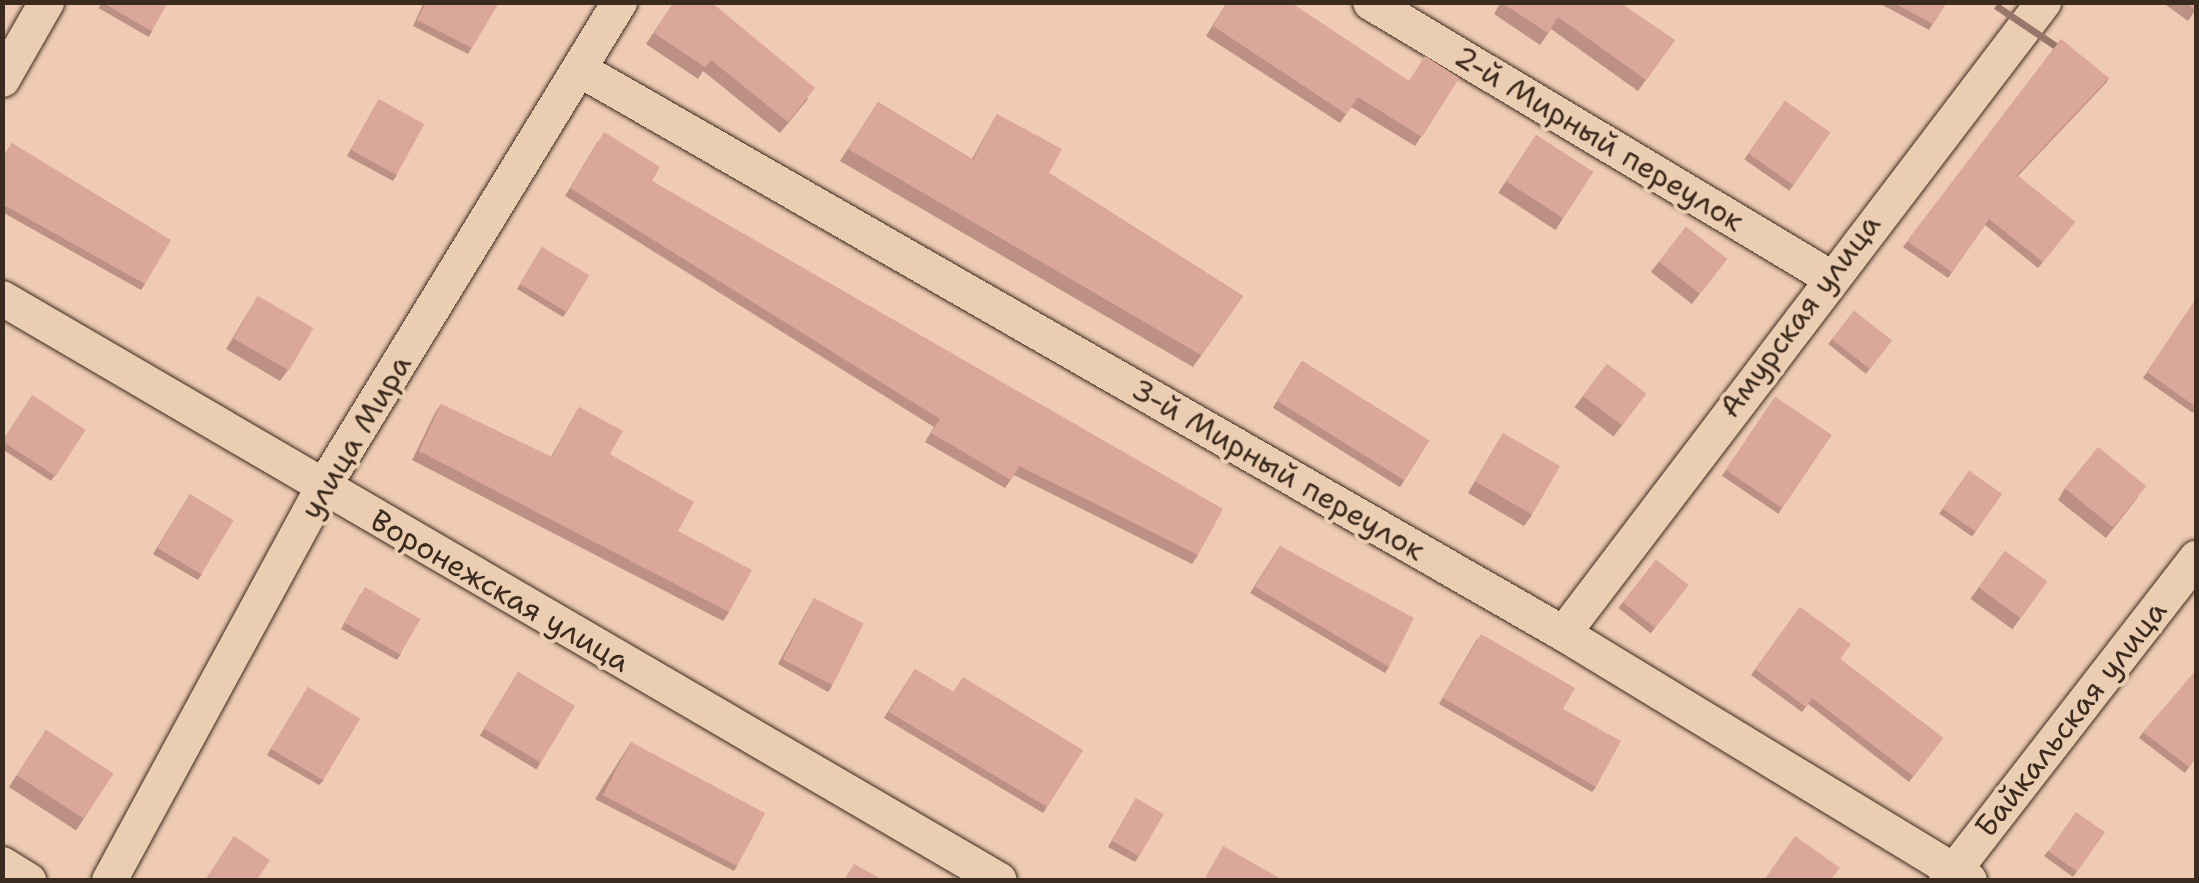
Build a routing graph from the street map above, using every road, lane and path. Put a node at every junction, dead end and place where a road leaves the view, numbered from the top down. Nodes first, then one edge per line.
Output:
1 (46, 2) edge
2 (619, 2) edge
3 (1370, 2) edge
4 (2043, 2) edge
5 (581, 70) junction
6 (2, 79) edge
7 (1828, 276) junction
8 (2, 298) edge
9 (322, 488) junction
10 (2196, 558) edge
11 (1562, 633) junction
12 (2, 864) edge
13 (1956, 877) edge
14 (28, 880) edge
15 (110, 880) edge
16 (999, 880) edge

1 - 6 street
2 - 5 street, улица Мира
3 - 7 street, 2-й Мирный переулок
4 - 7 street, Амурская улица
5 - 9 street, улица Мира
5 - 11 street, 3-й Мирный переулок
7 - 11 street, Амурская улица
8 - 9 street, Воронежская улица
9 - 15 street, улица Мира
9 - 16 street, Воронежская улица
10 - 13 street, Байкальская улица
11 - 13 street, 3-й Мирный переулок
12 - 14 street

